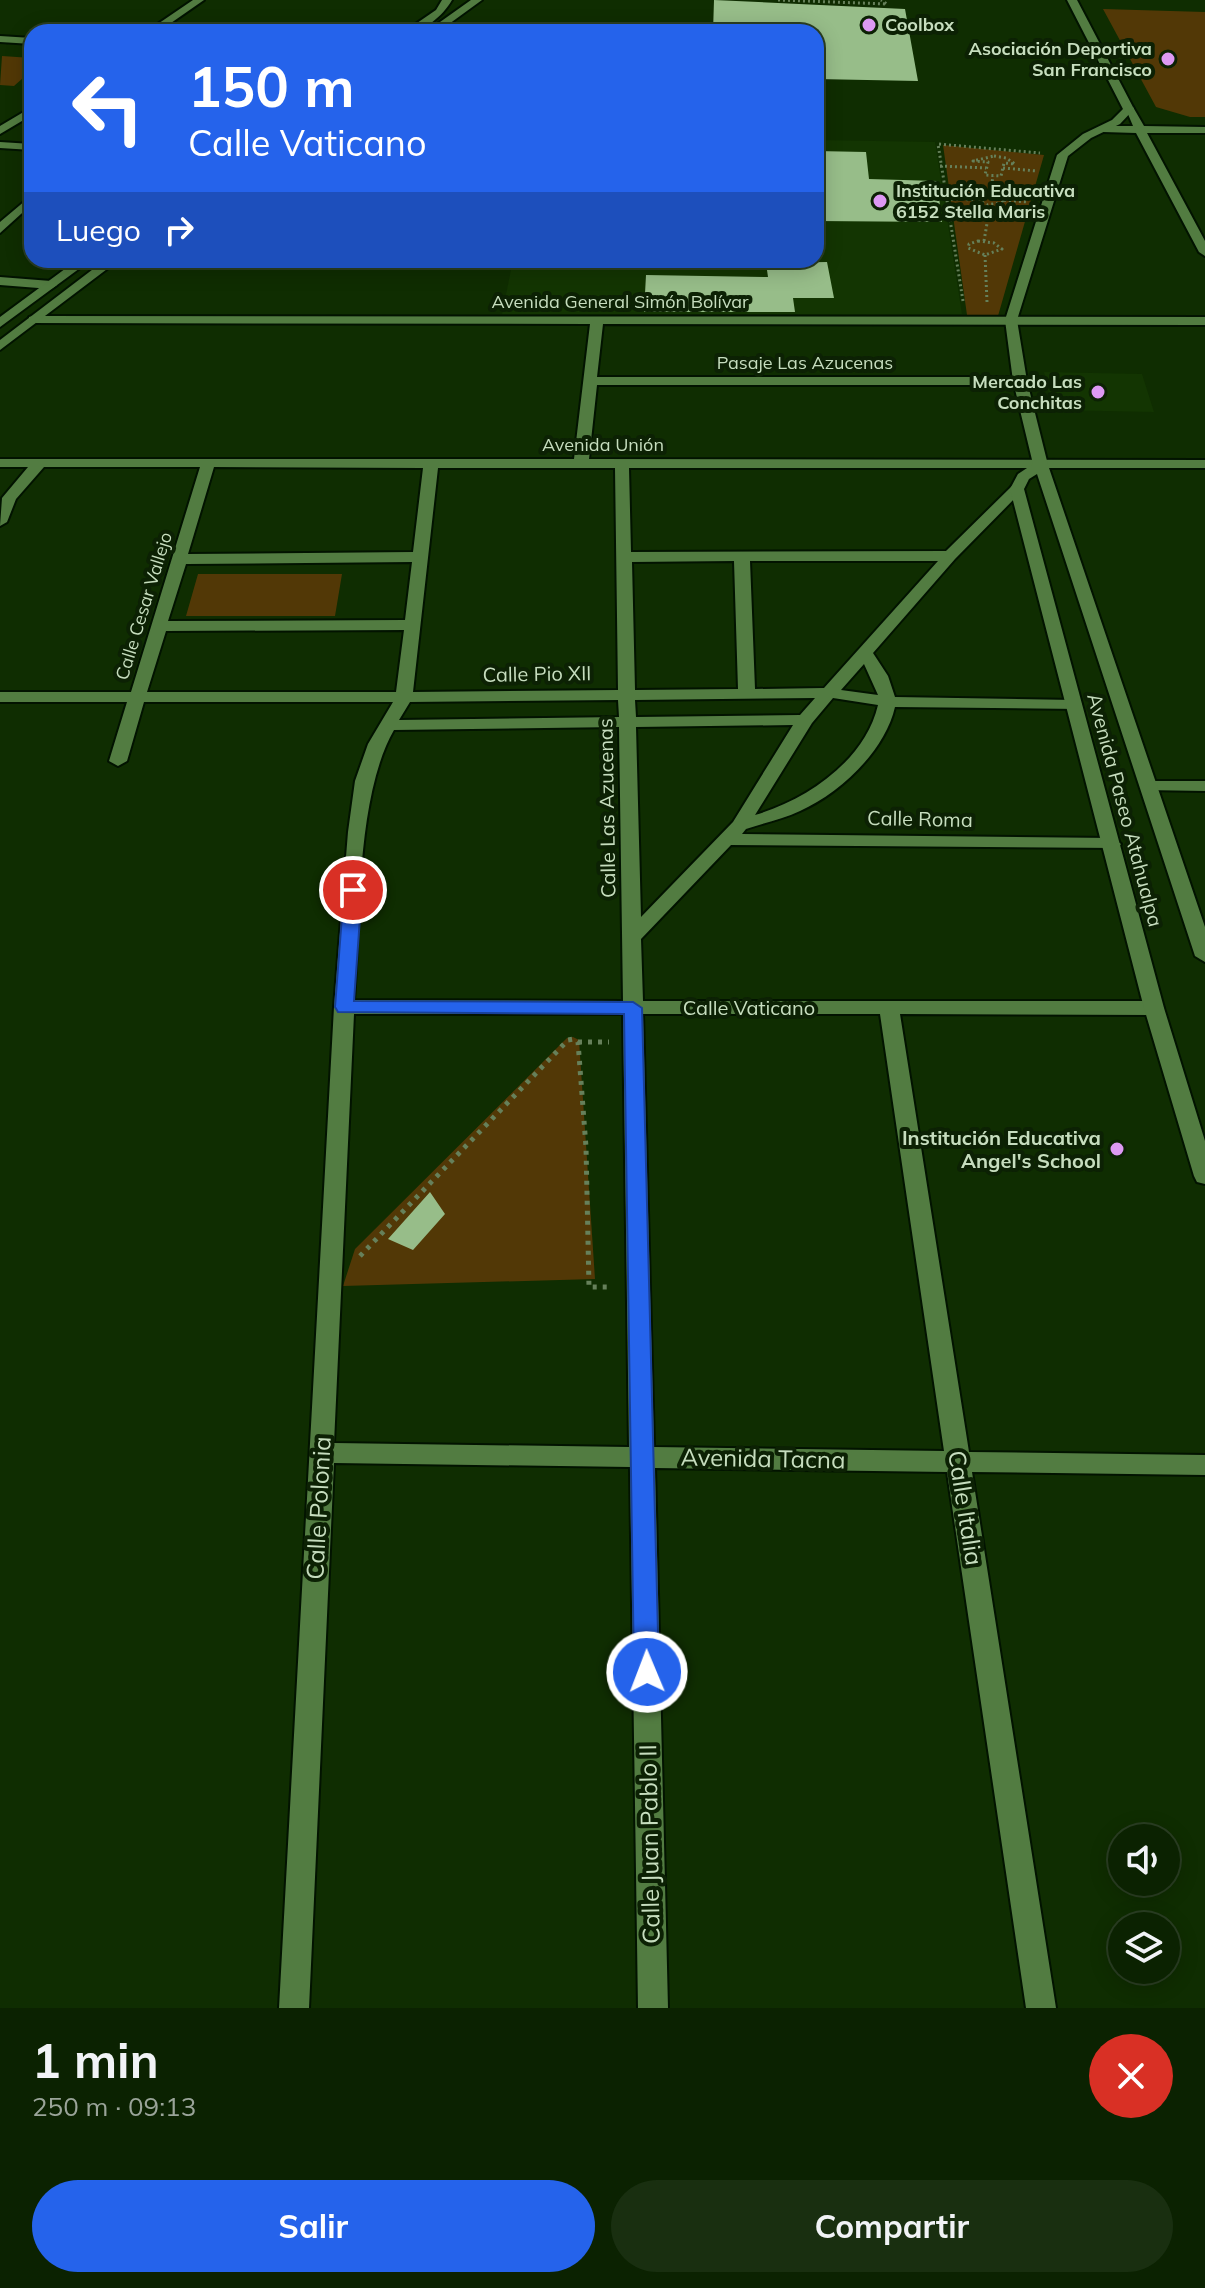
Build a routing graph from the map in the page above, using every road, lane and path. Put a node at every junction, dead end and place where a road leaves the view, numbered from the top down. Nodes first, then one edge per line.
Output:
1 (199, 0) edge
2 (447, 0) edge
3 (477, 0) edge
4 (778, 0) edge
5 (881, 0) edge
6 (1072, 0) edge
7 (163, 24) edge
8 (421, 24) edge
9 (442, 24) edge
10 (0, 39) edge
11 (24, 40) edge
12 (1129, 109) junction
13 (24, 115) edge
14 (1103, 129) junction
15 (1141, 130) junction
16 (1205, 130) edge
17 (0, 131) edge
18 (0, 145) edge
19 (24, 146) edge
20 (1048, 154) dead end
21 (940, 166) junction
22 (986, 168) junction
23 (1003, 168) junction
24 (1042, 172) dead end
25 (993, 176) junction
26 (990, 196) junction
27 (946, 199) junction
28 (978, 200) junction
29 (1004, 200) junction
30 (24, 206) edge
31 (990, 206) junction
32 (1030, 213) dead end
33 (0, 229) edge
34 (984, 241) junction
35 (954, 247) junction
36 (968, 247) junction
37 (1205, 252) edge
38 (985, 255) junction
39 (74, 268) edge
40 (102, 268) edge
41 (0, 281) edge
42 (51, 285) junction
43 (963, 301) dead end
44 (988, 316) dead end
45 (34, 320) junction
46 (597, 320) junction
47 (1011, 320) junction
48 (1205, 321) edge
49 (0, 323) edge
50 (0, 346) edge
51 (590, 381) junction
52 (1020, 381) junction
53 (622, 462) junction
54 (0, 463) edge
55 (40, 463) junction
56 (431, 463) junction
57 (581, 463) junction
58 (208, 464) junction
59 (1205, 464) edge
60 (1041, 465) junction
61 (1017, 489) junction
62 (5, 502) edge
63 (0, 522) edge
64 (950, 556) junction
65 (420, 557) junction
66 (624, 557) junction
67 (742, 557) junction
68 (179, 559) junction
69 (412, 625) junction
70 (159, 626) junction
71 (864, 653) junction
72 (831, 693) junction
73 (747, 694) junction
74 (627, 695) junction
75 (138, 696) junction
76 (0, 697) edge
77 (404, 697) junction
78 (888, 702) junction
79 (1074, 705) junction
80 (805, 720) junction
81 (627, 722) junction
82 (388, 725) junction
83 (118, 761) dead end
84 (1149, 786) junction
85 (1205, 786) edge
86 (734, 832) junction
87 (1112, 844) junction
88 (632, 937) junction
89 (1205, 956) edge
90 (344, 1007) junction
91 (633, 1008) junction
92 (889, 1008) junction
93 (1154, 1008) junction
94 (1205, 1176) edge
95 (330, 1287) junction
96 (639, 1287) junction
97 (322, 1453) junction
98 (642, 1458) junction
99 (958, 1462) junction
100 (1205, 1465) edge
101 (294, 2008) edge
102 (653, 2008) edge
103 (1041, 2008) edge

1 - 7 street
2 - 8 street
3 - 9 street
4 - 5 path
6 - 12 street
10 - 11 street
12 - 14 street, Avenida Paseo Atahualpa
12 - 15 street
13 - 17 street
14 - 15 street
14 - 47 street, Avenida Paseo Atahualpa
15 - 16 street
15 - 37 street
18 - 19 street
20 - 21 path
21 - 22 path
21 - 27 path
22 - 23 path
22 - 25 path
23 - 24 path
23 - 25 path
25 - 26 path
26 - 28 path
26 - 29 path
27 - 28 path
27 - 35 path
28 - 31 path
29 - 31 path
29 - 32 path
30 - 33 street
31 - 34 path
34 - 36 path
34 - 38 path
35 - 36 path
35 - 43 path
36 - 38 path
38 - 44 path
39 - 42 street
40 - 45 street
41 - 42 street
42 - 49 street
45 - 46 street, Avenida General Simón Bolívar
45 - 50 street
46 - 47 street, Avenida General Simón Bolívar
46 - 51 street
47 - 48 street, Avenida General Simón Bolívar
47 - 52 street, Avenida Paseo Atahualpa
51 - 52 street, Pasaje Las Azucenas
51 - 57 street
52 - 60 street, Avenida Paseo Atahualpa
53 - 57 street, Avenida Unión
53 - 60 street, Avenida Unión
53 - 66 street, Calle Las Azucenas
54 - 55 street, Avenida Unión
55 - 58 street, Avenida Unión
55 - 62 street
56 - 57 street, Avenida Unión
56 - 58 street, Avenida Unión
56 - 65 street
58 - 68 street, Calle Cesar Vallejo
59 - 60 street, Avenida Unión
60 - 61 street
60 - 84 street, Avenida Paseo Atahualpa
61 - 64 street
61 - 79 street, Avenida Paseo Atahualpa
62 - 63 street
64 - 67 street
64 - 71 street
65 - 68 street
65 - 69 street
66 - 67 street
66 - 74 street, Calle Las Azucenas
67 - 73 street
68 - 70 street, Calle Cesar Vallejo
69 - 70 street
69 - 77 street
70 - 75 street, Calle Cesar Vallejo
71 - 72 street
71 - 78 street
72 - 73 street, Calle Pio XII
72 - 78 street, Calle Pio XII
72 - 80 street
73 - 74 street, Calle Pio XII
74 - 77 street, Calle Pio XII
74 - 81 street, Calle Las Azucenas
75 - 76 street, Calle Pio XII
75 - 77 street, Calle Pio XII
75 - 83 street, Calle Cesar Vallejo
77 - 82 street, Calle Polonia
78 - 79 street, Calle Pio XII
78 - 86 street
79 - 87 street, Avenida Paseo Atahualpa
80 - 81 street
80 - 86 street
81 - 82 street
81 - 88 street, Calle Las Azucenas
82 - 90 street, Calle Polonia
84 - 85 street
84 - 89 street, Avenida Paseo Atahualpa
86 - 87 street, Calle Roma
86 - 88 street
87 - 93 street, Avenida Paseo Atahualpa
88 - 91 street, Calle Las Azucenas
90 - 91 street, Calle Vaticano
90 - 95 street, Calle Polonia
91 - 92 street, Calle Vaticano
91 - 96 street, Calle Juan Pablo II
92 - 93 street, Calle Vaticano
92 - 99 street, Calle Italia
93 - 94 street, Avenida Paseo Atahualpa
95 - 96 path
95 - 97 street, Calle Polonia
96 - 98 street, Calle Juan Pablo II
97 - 98 street, Avenida Tacna
97 - 101 street, Calle Polonia
98 - 99 street, Avenida Tacna
98 - 102 street, Calle Juan Pablo II
99 - 100 street, Avenida Tacna
99 - 103 street, Calle Italia

